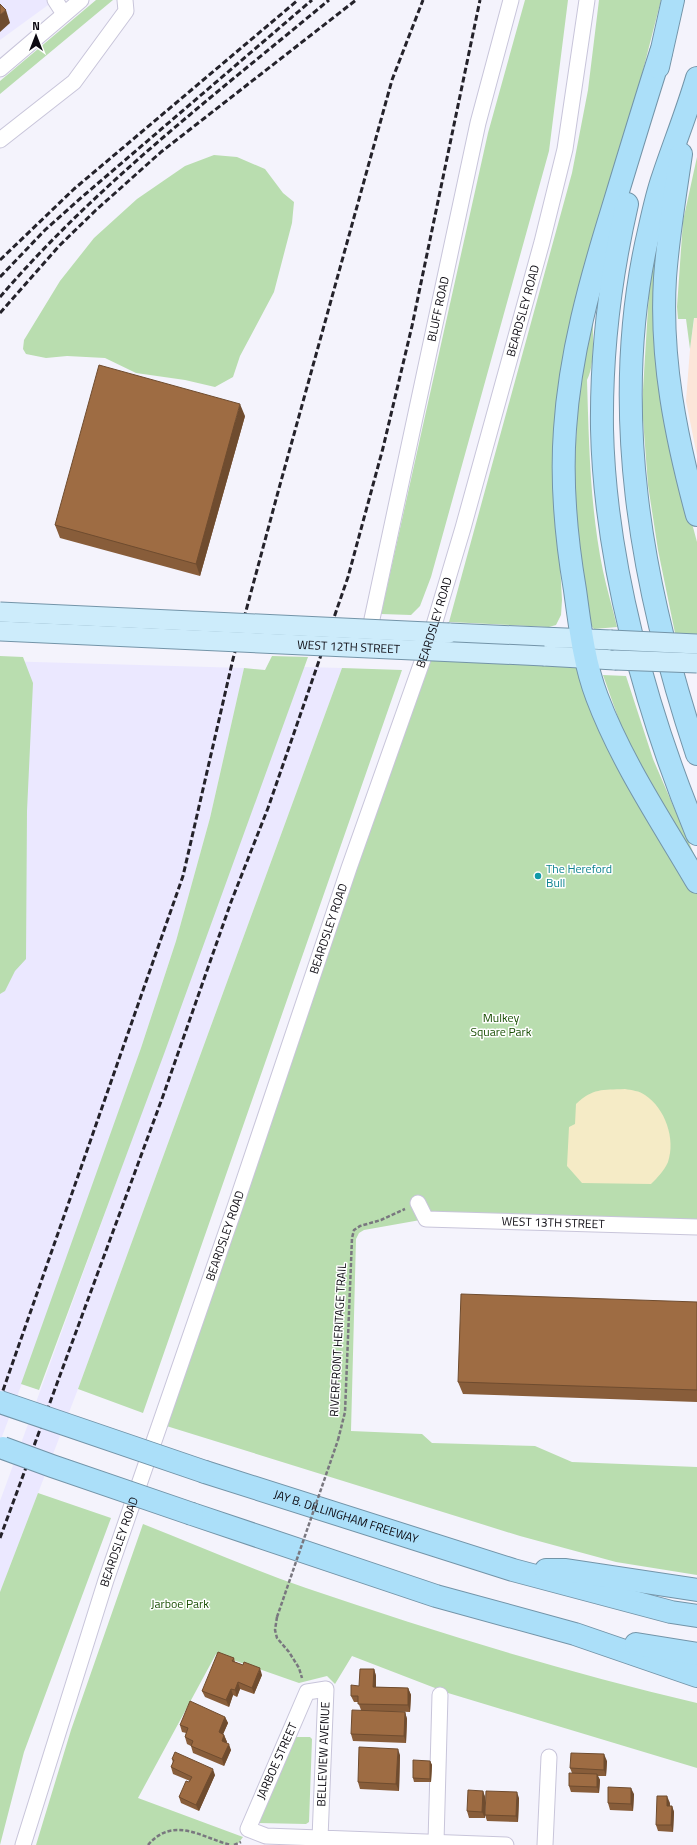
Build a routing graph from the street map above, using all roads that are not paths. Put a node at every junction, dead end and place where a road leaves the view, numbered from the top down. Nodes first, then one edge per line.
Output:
1 (55, 0) edge
2 (81, 0) edge
3 (125, 0) edge
4 (511, 0) edge
5 (587, 0) edge
6 (673, 0) edge
7 (64, 14) junction
8 (661, 52) junction
9 (0, 69) edge
10 (697, 78) edge
11 (690, 104) junction
12 (0, 140) edge
13 (697, 515) edge
14 (0, 612) edge
15 (372, 619) dead end
16 (0, 631) edge
17 (697, 644) edge
18 (583, 648) junction
19 (697, 663) edge
20 (697, 754) edge
21 (697, 834) edge
22 (697, 882) edge
23 (418, 1203) road end
24 (697, 1226) edge
25 (0, 1402) edge
26 (1, 1447) edge
27 (513, 1570) junction
28 (697, 1590) edge
29 (697, 1616) edge
30 (575, 1634) junction
31 (697, 1654) edge
32 (697, 1676) edge
33 (307, 1692) joint
34 (440, 1696) dead end
35 (549, 1757) dead end
36 (320, 1838) junction
37 (431, 1843) edge
38 (23, 1845) edge
39 (506, 1845) edge
40 (545, 1845) edge

1 - 7 street
2 - 7 street
3 - 12 street
4 - 15 street, BLUFF ROAD
5 - 38 street, BEARDSLEY ROAD
6 - 8 highway
7 - 9 street
8 - 18 highway
8 - 21 highway
10 - 11 highway
11 - 13 highway
11 - 20 highway
14 - 18 main road, WEST 12TH STREET, bridge
16 - 18 main road, WEST 12TH STREET, bridge
17 - 18 main road, WEST 12TH STREET, bridge
18 - 19 main road, WEST 12TH STREET, bridge
18 - 22 highway
23 - 24 street, WEST 13TH STREET
25 - 27 highway, JAY B. DILLINGHAM FREEWAY, bridge
26 - 30 highway, bridge
27 - 28 highway
27 - 29 highway, JAY B. DILLINGHAM FREEWAY
30 - 31 highway
30 - 32 highway
33 - 36 street, BELLEVIEW AVENUE
33 - 36 street, JARBOE STREET
34 - 37 street
35 - 40 street
36 - 37 street
37 - 39 street

